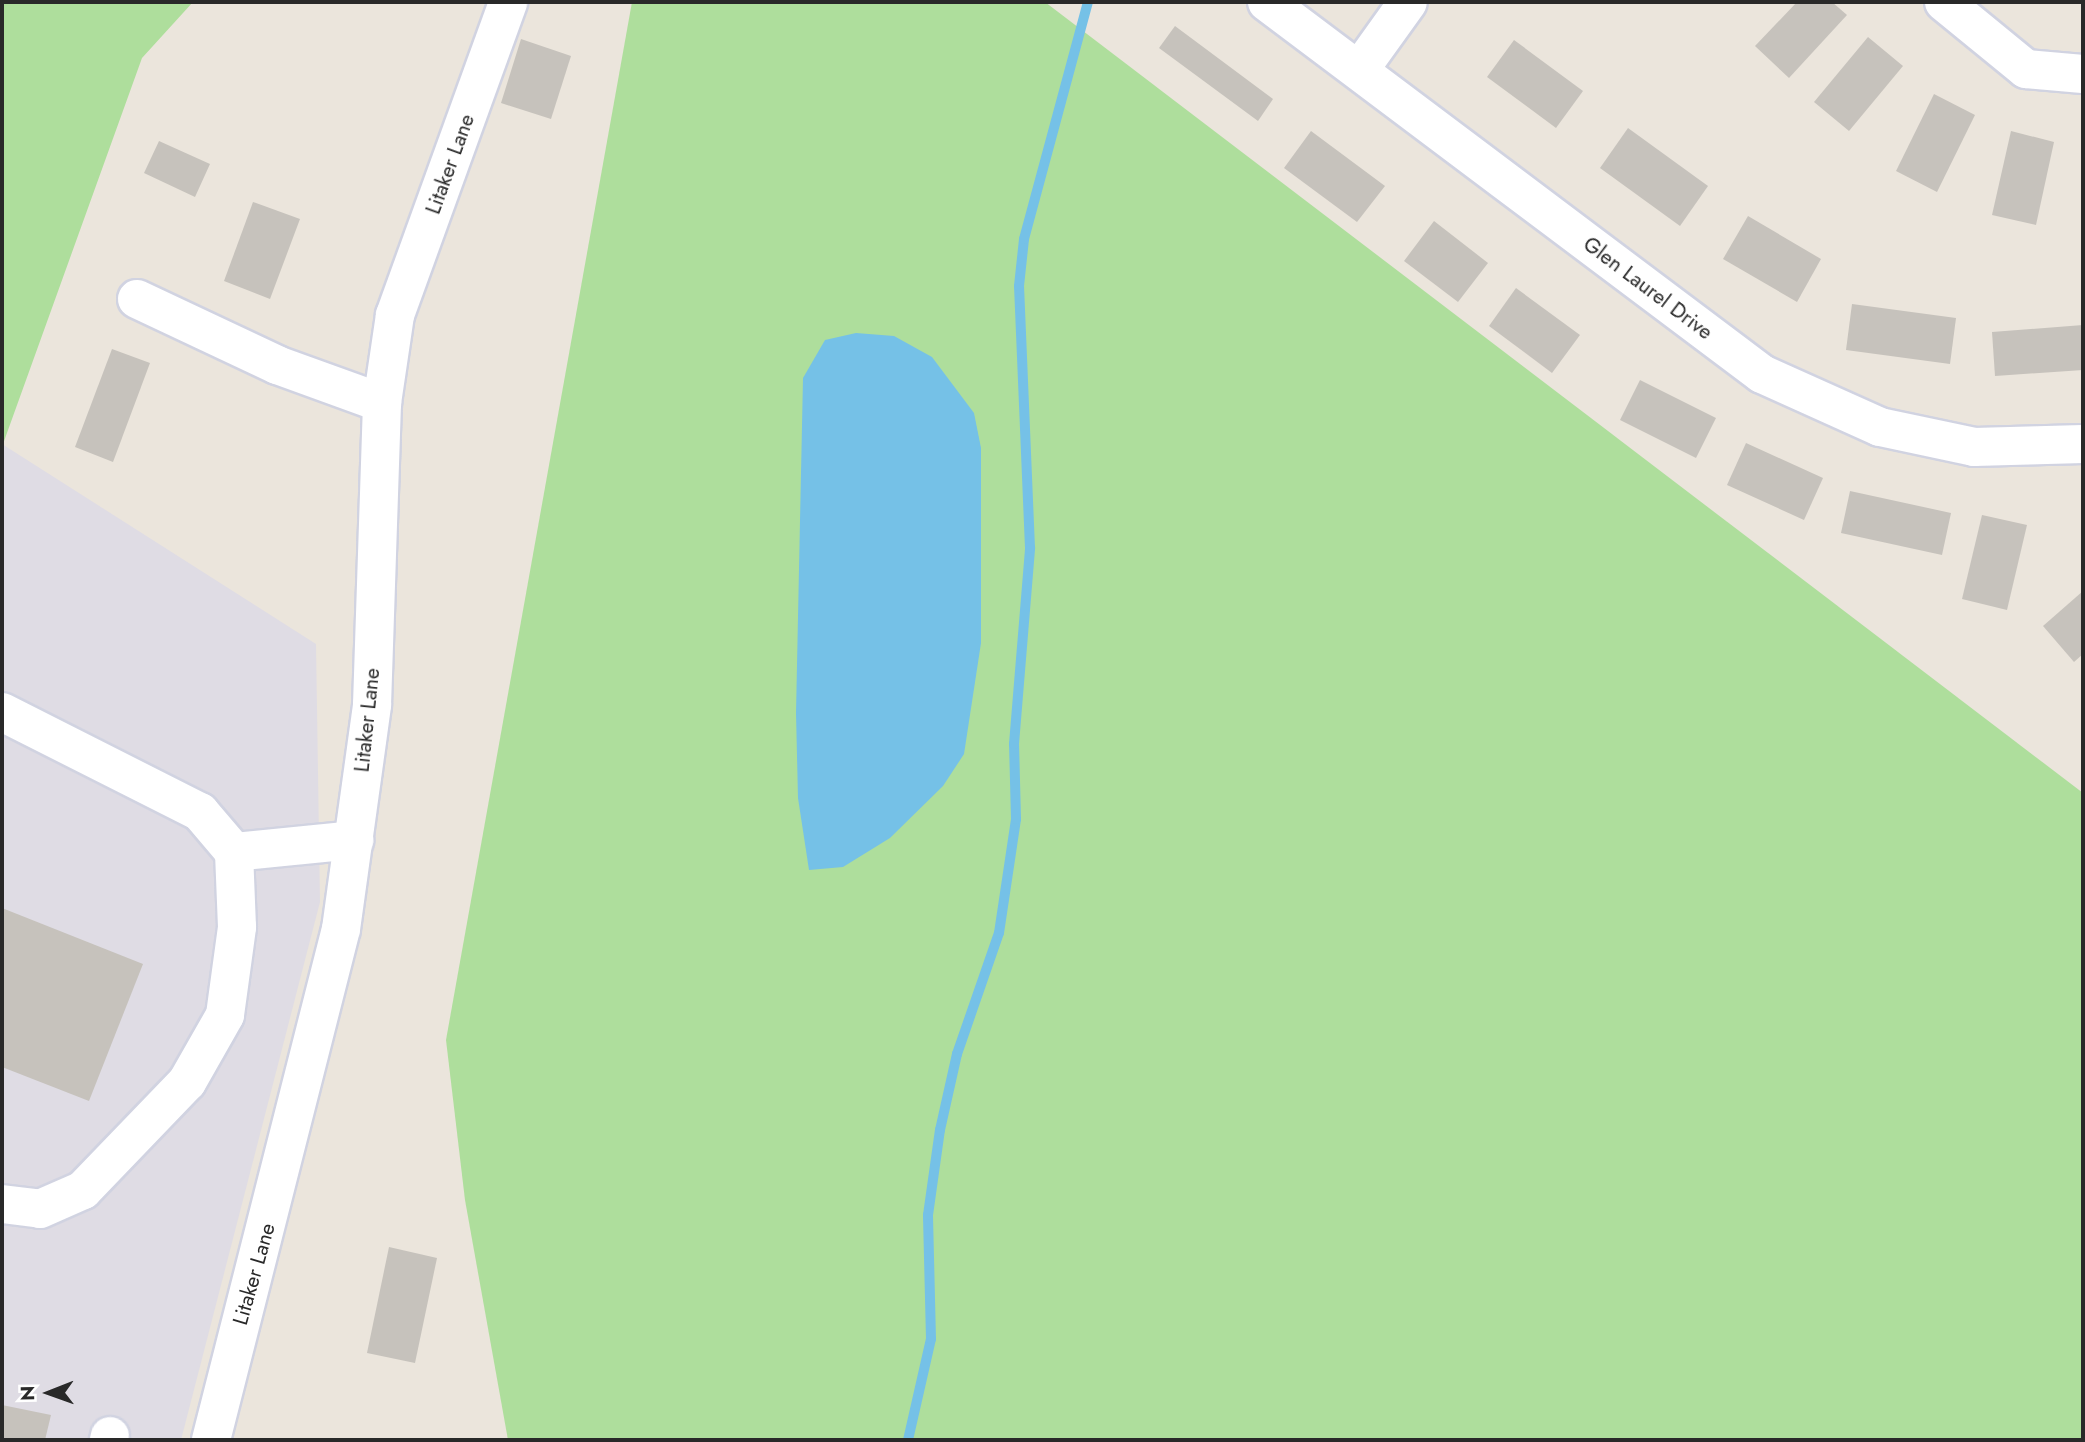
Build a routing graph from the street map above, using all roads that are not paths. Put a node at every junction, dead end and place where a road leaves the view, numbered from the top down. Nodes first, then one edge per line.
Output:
1 (508, 2) edge
2 (1266, 2) edge
3 (1408, 2) edge
4 (1944, 2) edge
5 (1360, 69) junction
6 (2083, 74) edge
7 (137, 299) dead end
8 (382, 404) junction
9 (2083, 444) edge
10 (2, 712) edge
11 (354, 840) junction
12 (234, 852) junction
13 (2, 1204) edge
14 (211, 1440) edge

1 - 8 street, Litaker Lane
2 - 5 street, Glen Laurel Drive
3 - 5 street
4 - 6 street
5 - 9 street, Glen Laurel Drive
7 - 8 street
8 - 11 street, Litaker Lane
10 - 12 street
11 - 12 street
11 - 14 street, Litaker Lane
12 - 13 street

